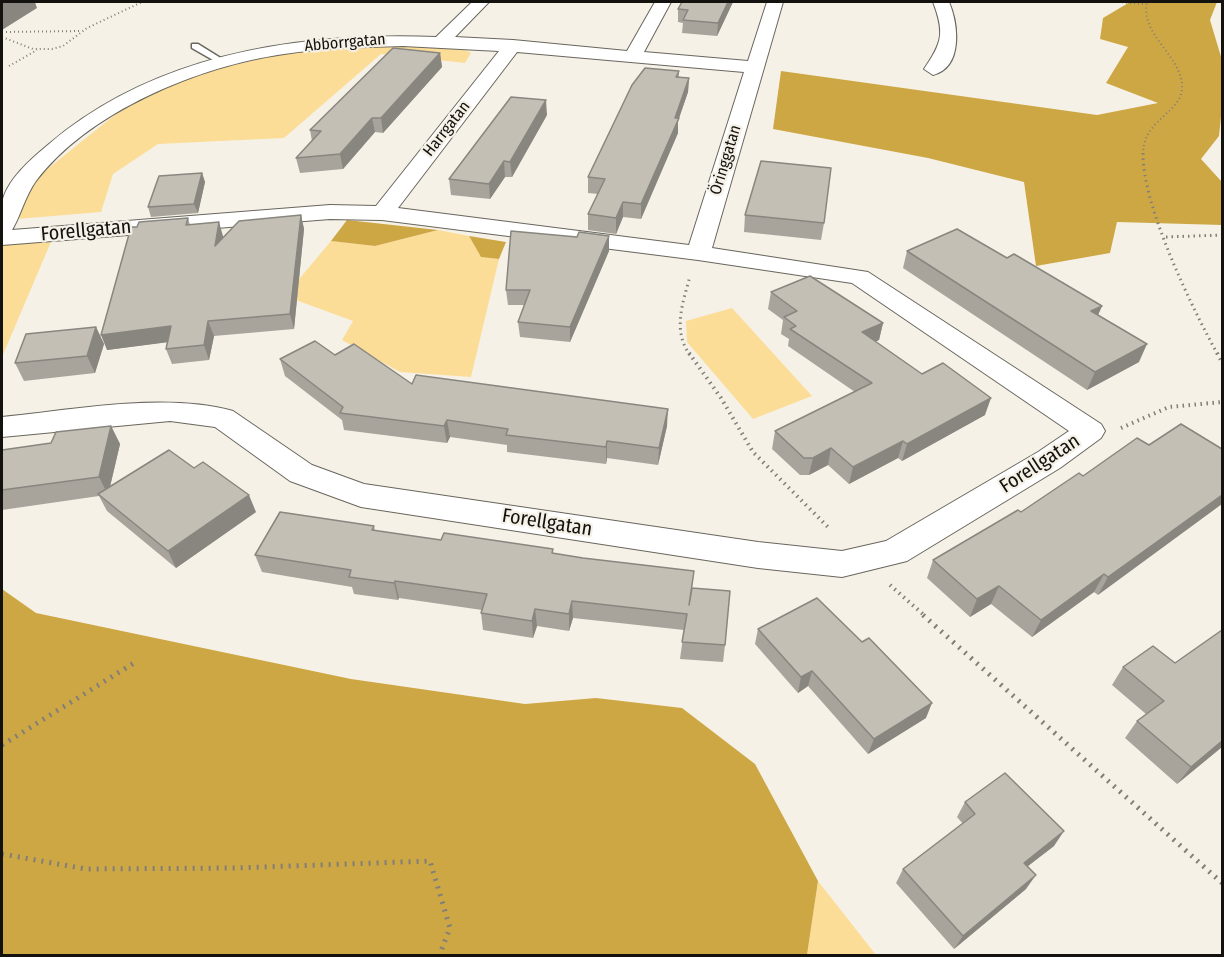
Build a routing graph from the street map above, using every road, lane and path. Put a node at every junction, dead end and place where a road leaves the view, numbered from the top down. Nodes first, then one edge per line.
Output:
1 (142, 2) edge
2 (179, 2) edge
3 (199, 2) edge
4 (481, 2) edge
5 (663, 2) edge
6 (775, 2) edge
7 (941, 2) edge
8 (1118, 2) edge
9 (1146, 3) edge
10 (2, 32) edge
11 (81, 32) junction
12 (2, 37) edge
13 (441, 41) junction
14 (513, 45) junction
15 (195, 46) dead end
16 (38, 49) junction
17 (633, 57) junction
18 (223, 62) junction
19 (9, 66) dead end
20 (754, 67) junction
21 (933, 69) dead end
22 (382, 213) junction
23 (2, 227) edge
24 (1222, 235) edge
25 (1166, 237) junction
26 (2, 238) edge
27 (698, 253) junction
28 (1222, 362) edge
29 (1222, 402) edge
30 (2, 427) edge
31 (1090, 431) junction
32 (861, 560) junction
33 (134, 663) dead end
34 (2, 745) edge
35 (2, 854) edge
36 (1222, 883) edge
37 (439, 956) edge

1 - 11 path
2 - 3 path
4 - 13 street
5 - 17 street
6 - 20 street, Öringgatan
7 - 21 street
8 - 9 path
9 - 25 path
10 - 11 path
11 - 16 path
12 - 16 path
13 - 14 street, Abborrgatan
13 - 18 street, Abborrgatan
14 - 17 street, Abborrgatan
14 - 22 street, Harrgatan
15 - 18 lane
16 - 19 path
17 - 20 street, Abborrgatan
18 - 23 street, Abborrgatan
20 - 27 street, Öringgatan
22 - 26 street, Forellgatan
22 - 27 street, Forellgatan
24 - 25 path
25 - 28 path
27 - 31 street, Forellgatan
27 - 32 path
29 - 31 path
30 - 32 street, Forellgatan
31 - 32 street, Forellgatan
32 - 36 path
33 - 34 path
35 - 37 path

